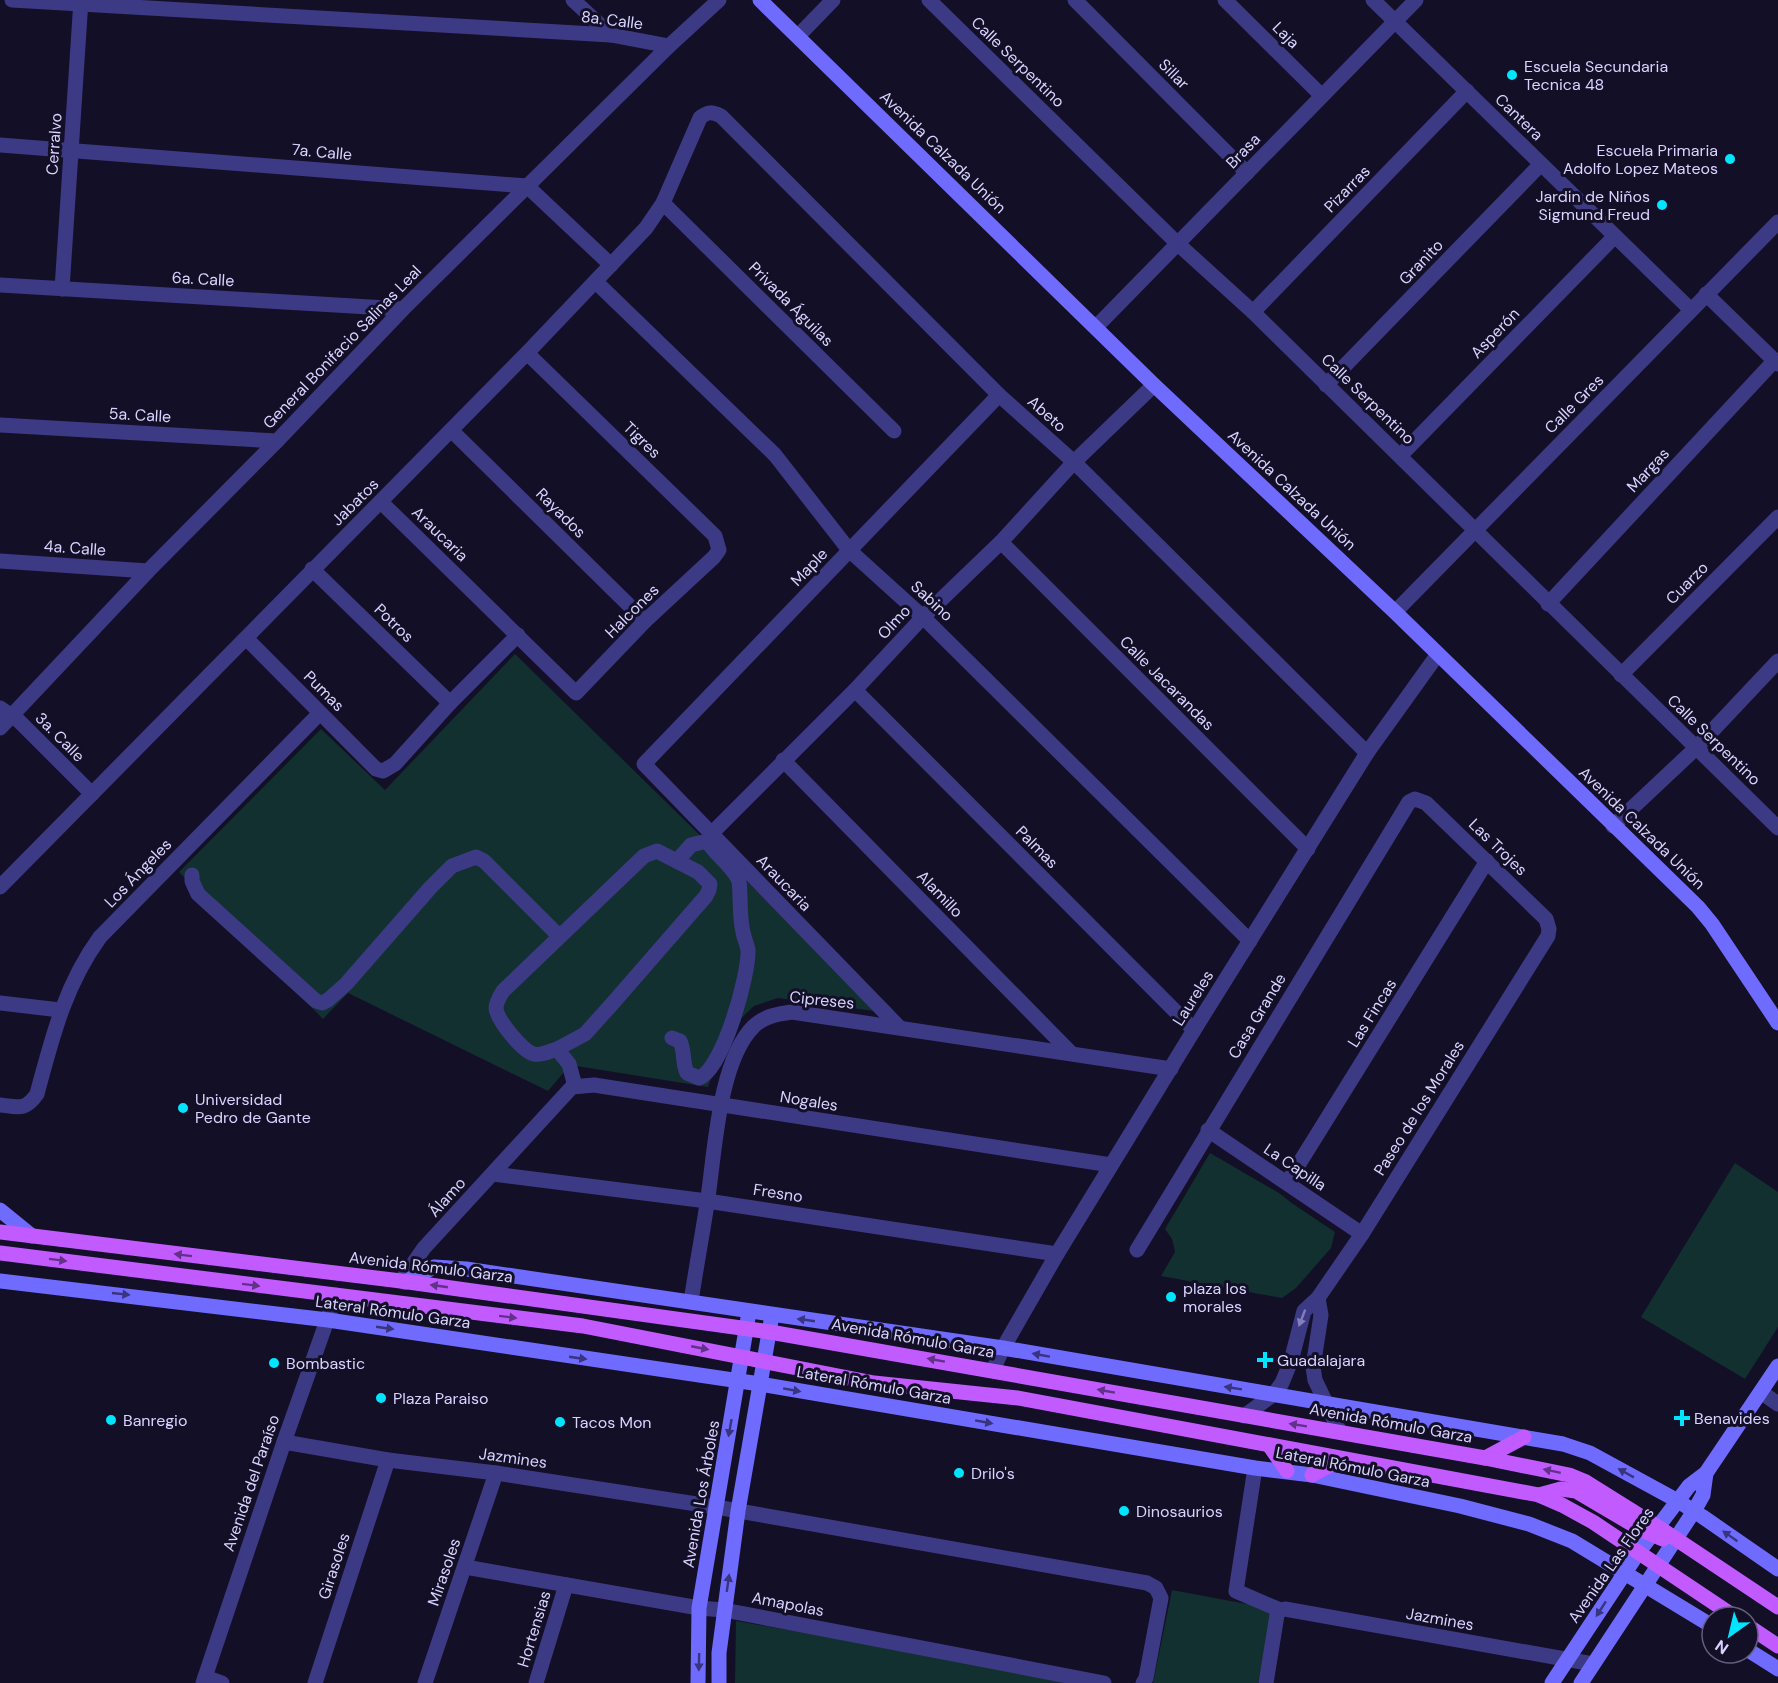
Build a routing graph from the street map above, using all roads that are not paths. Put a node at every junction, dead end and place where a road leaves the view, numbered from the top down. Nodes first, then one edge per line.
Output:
1 (12, 0) edge
2 (573, 0) edge
3 (719, 0) edge
4 (760, 0) edge
5 (833, 0) edge
6 (929, 0) edge
7 (1075, 0) edge
8 (1225, 0) edge
9 (1373, 0) edge
10 (1416, 0) edge
11 (81, 2) edge
12 (1395, 21) junction
13 (611, 35) junction
14 (798, 36) junction
15 (669, 46) junction
16 (1467, 91) junction
17 (1322, 96) junction
18 (700, 118) joint
19 (0, 145) edge
20 (72, 150) junction
21 (1541, 164) junction
22 (1247, 173) junction
23 (527, 186) junction
24 (663, 203) junction
25 (1778, 222) edge
26 (1615, 236) junction
27 (1178, 244) junction
28 (611, 265) junction
29 (596, 282) junction
30 (0, 285) edge
31 (62, 289) junction
32 (1706, 294) junction
33 (403, 309) junction
34 (1691, 310) junction
35 (1253, 312) junction
36 (1096, 327) junction
37 (527, 353) junction
38 (1776, 362) edge
39 (1155, 385) junction
40 (1326, 385) junction
41 (999, 395) junction
42 (0, 425) edge
43 (451, 430) junction
44 (894, 431) dead end
45 (277, 441) junction
46 (1400, 456) junction
47 (1074, 462) junction
48 (381, 502) junction
49 (1778, 517) edge
50 (1475, 531) junction
51 (1001, 542) junction
52 (849, 550) junction
53 (714, 557) joint
54 (0, 561) edge
55 (312, 569) junction
56 (148, 571) junction
57 (1548, 604) junction
58 (1395, 612) junction
59 (924, 617) junction
60 (645, 621) junction
61 (518, 635) junction
62 (247, 639) junction
63 (1438, 654) junction
64 (1778, 661) edge
65 (1621, 675) junction
66 (855, 690) junction
67 (576, 693) joint
68 (450, 703) junction
69 (6, 712) edge
70 (320, 713) junction
71 (0, 728) edge
72 (1696, 748) junction
73 (1367, 753) junction
74 (783, 760) junction
75 (644, 764) joint
76 (92, 794) junction
77 (1409, 802) joint
78 (1776, 821) edge
79 (1613, 826) junction
80 (709, 838) junction
81 (1308, 849) junction
82 (677, 861) junction
83 (1487, 861) junction
84 (192, 875) dead end
85 (0, 887) edge
86 (559, 936) junction
87 (1548, 936) joint
88 (1250, 941) junction
89 (0, 1003) edge
90 (60, 1010) junction
91 (1778, 1023) edge
92 (899, 1027) junction
93 (1194, 1029) junction
94 (672, 1038) dead end
95 (557, 1049) junction
96 (1071, 1053) junction
97 (1172, 1069) junction
98 (575, 1086) junction
99 (0, 1105) edge
100 (721, 1106) junction
101 (1209, 1130) junction
102 (1112, 1165) junction
103 (492, 1174) junction
104 (1287, 1184) junction
105 (707, 1201) junction
106 (0, 1210) edge
107 (0, 1232) edge
108 (1362, 1234) junction
109 (32, 1236) junction
110 (1137, 1250) dead end
111 (0, 1253) edge
112 (1057, 1254) junction
113 (0, 1281) edge
114 (403, 1281) junction
115 (336, 1295) junction
116 (1318, 1298) junction
117 (691, 1302) junction
118 (749, 1312) junction
119 (771, 1315) junction
120 (328, 1320) junction
121 (747, 1329) junction
122 (770, 1332) junction
123 (1003, 1348) junction
124 (742, 1357) junction
125 (764, 1361) junction
126 (1778, 1366) edge
127 (993, 1370) junction
128 (739, 1381) junction
129 (760, 1384) junction
130 (1761, 1392) junction
131 (1274, 1394) junction
132 (1328, 1403) junction
133 (1778, 1404) edge
134 (1244, 1416) junction
135 (1341, 1432) junction
136 (1524, 1437) junction
137 (284, 1442) junction
138 (1269, 1446) junction
139 (1485, 1458) junction
140 (388, 1460) junction
141 (1340, 1460) junction
142 (1255, 1468) junction
143 (1287, 1471) junction
144 (496, 1473) junction
145 (1706, 1473) junction
146 (1312, 1476) junction
147 (1539, 1495) junction
148 (1678, 1501) junction
149 (716, 1507) junction
150 (738, 1511) junction
151 (1694, 1511) junction
152 (1655, 1531) junction
153 (1676, 1540) junction
154 (1638, 1553) junction
155 (1658, 1566) junction
156 (465, 1567) junction
157 (1778, 1569) edge
158 (1625, 1572) junction
159 (566, 1585) junction
160 (1646, 1586) junction
161 (1717, 1605) edge
162 (1778, 1607) edge
163 (699, 1608) junction
164 (724, 1610) junction
165 (1280, 1610) junction
166 (1700, 1619) edge
167 (1760, 1634) edge
168 (1778, 1646) edge
169 (1760, 1658) edge
170 (1568, 1660) junction
171 (1593, 1664) junction
172 (1778, 1669) edge
173 (204, 1680) edge
174 (1074, 1680) edge
175 (222, 1683) edge
176 (315, 1683) edge
177 (425, 1683) edge
178 (536, 1683) edge
179 (698, 1683) edge
180 (719, 1683) edge
181 (1104, 1683) edge
182 (1143, 1683) edge
183 (1266, 1683) edge
184 (1552, 1683) edge
185 (1581, 1683) edge

1 - 11 street, 8a. Calle
2 - 13 street
3 - 15 street, General Bonifacio Salinas Leal
4 - 14 street, Avenida Calzada Unión
5 - 14 street
6 - 27 street, Calle Serpentino
7 - 22 street, Sillar
8 - 17 street, Laja
9 - 12 street, Cantera
10 - 12 street, Brasa
11 - 13 street, 8a. Calle
11 - 20 street, Cerralvo
12 - 16 street, Cantera
12 - 17 street, Brasa
13 - 15 street, 8a. Calle
14 - 36 street, Avenida Calzada Unión
15 - 23 street, General Bonifacio Salinas Leal
16 - 21 street, Cantera
16 - 35 street, Pizarras
17 - 22 street, Brasa
18 - 24 street, Jabatos
18 - 41 street, Abeto
19 - 20 street, 7a. Calle
20 - 23 street, 7a. Calle
20 - 31 street, Cerralvo
21 - 26 street, Cantera
21 - 40 street, Granito
22 - 27 street, Brasa
23 - 28 street
23 - 33 street, General Bonifacio Salinas Leal
24 - 28 street, Jabatos
24 - 44 street, Privada Águilas
25 - 32 street, Calle Gres
26 - 34 street, Cantera
26 - 46 street, Asperón
27 - 35 street, Calle Serpentino
27 - 36 street, Brasa
28 - 29 street, Jabatos
29 - 37 street, Jabatos
29 - 52 street, Sabino
30 - 31 street, 6a. Calle
31 - 33 street, 6a. Calle
32 - 34 street, Calle Gres
32 - 38 street
33 - 45 street, General Bonifacio Salinas Leal
34 - 50 street, Calle Gres
35 - 40 street, Calle Serpentino
36 - 39 street, Avenida Calzada Unión
37 - 43 street, Jabatos
37 - 53 street, Tigres
38 - 57 street, Margas
39 - 47 street, Olmo
39 - 58 street, Avenida Calzada Unión
40 - 46 street, Calle Serpentino
41 - 47 street, Abeto
41 - 52 street, Maple
42 - 45 street, 5a. Calle
43 - 48 street, Jabatos
43 - 60 street, Rayados
45 - 56 street, General Bonifacio Salinas Leal
46 - 50 street, Calle Serpentino
47 - 51 street, Olmo
47 - 73 street, Abeto
48 - 55 street, Jabatos
48 - 61 street, Araucaria
49 - 65 street, Cuarzo
50 - 57 street, Calle Serpentino
50 - 58 street, Calle Gres
51 - 59 street, Olmo
51 - 81 street, Calle Jacarandas
52 - 59 street, Sabino
52 - 75 street, Maple
53 - 60 street, Halcones
54 - 56 street, 4a. Calle
55 - 62 street, Jabatos
55 - 68 street, Potros
56 - 69 street, General Bonifacio Salinas Leal
57 - 65 street, Calle Serpentino
58 - 63 street, Avenida Calzada Unión
59 - 66 street, Olmo
59 - 88 street, Sabino
60 - 67 street, Halcones
61 - 67 street, Araucaria
61 - 68 street
62 - 70 street, Pumas
62 - 76 street, Jabatos
63 - 73 street, Laureles
63 - 79 street, Avenida Calzada Unión
64 - 72 street
65 - 72 street, Calle Serpentino
66 - 74 street, Olmo
66 - 93 street, Palmas
68 - 70 street, Pumas
69 - 71 street, General Bonifacio Salinas Leal
69 - 76 street, 3a. Calle
70 - 90 street, Los Ángeles
72 - 78 street, Calle Serpentino
72 - 79 street
73 - 81 street, Laureles
74 - 80 street, Olmo
74 - 96 street, Alamillo
75 - 80 street, Araucaria
76 - 85 street, Jabatos
77 - 83 street, Las Trojes
77 - 101 street, Casa Grande
79 - 91 street, Avenida Calzada Unión
80 - 82 street, Olmo
80 - 92 street, Araucaria
80 - 94 street
81 - 88 street, Laureles
82 - 86 street
82 - 95 street
83 - 87 street, Las Trojes
83 - 104 street, Las Fincas
84 - 86 street
86 - 95 street
87 - 108 street, Paseo de los Morales
88 - 93 street, Laureles
89 - 90 street
90 - 99 street, Los Ángeles
92 - 96 street, Cipreses
92 - 100 street, Cipreses
93 - 97 street, Laureles
95 - 98 street
96 - 97 street, Cipreses
97 - 102 street, Laureles
98 - 100 street, Nogales
98 - 103 street, Álamo
100 - 102 street, Nogales
100 - 105 street, Cipreses
101 - 104 street, La Capilla
101 - 110 street, Casa Grande
102 - 112 street, Laureles
103 - 105 street, Fresno
103 - 114 street, Álamo
104 - 108 street, La Capilla
105 - 112 street, Fresno
105 - 117 street, Cipreses
106 - 109 street
107 - 109 main road, Avenida Rómulo Garza
108 - 116 street, Paseo de los Morales
114 -> 109 main road, Avenida Rómulo Garza
111 -> 115 main road
112 - 123 street, Laureles
113 -> 120 street, Lateral Rómulo Garza
114 - 117 street, Lateral Rómulo Garza
121 -> 114 main road, Avenida Rómulo Garza
115 - 120 street, Avenida del Paraíso
115 -> 124 main road
116 -> 131 street, Paseo de los Morales
116 - 132 street
117 - 118 street, Lateral Rómulo Garza
118 - 119 street, Lateral Rómulo Garza
118 - 121 street, Avenida Los Árboles
119 - 122 street
123 -> 119 street, Lateral Rómulo Garza
120 -> 128 street, Lateral Rómulo Garza
120 - 137 street, Avenida del Paraíso
121 - 122 main road, Avenida Rómulo Garza
121 - 124 street, Avenida Los Árboles
122 - 125 street
127 -> 122 main road, Avenida Rómulo Garza
123 - 127 street, Laureles
131 -> 123 street, Lateral Rómulo Garza
124 - 125 main road
124 - 128 street, Avenida Los Árboles
125 - 129 street
125 - 138 main road
126 - 130 street, Avenida Las Flores
134 -> 127 main road, Avenida Rómulo Garza
128 - 129 street, Lateral Rómulo Garza
128 -> 149 street, Avenida Los Árboles
129 -> 142 street, Lateral Rómulo Garza
129 - 150 street
130 - 133 street
130 - 145 street, Avenida Las Flores
131 - 132 street, Lateral Rómulo Garza
131 - 134 street, Paseo de los Morales
132 - 135 street
132 - 136 street, Lateral Rómulo Garza
135 -> 134 main road, Avenida Rómulo Garza
135 - 139 main road, Avenida Rómulo Garza
136 - 139 main road
148 -> 136 street, Lateral Rómulo Garza
137 - 140 street, Jazmines
137 - 173 street, Avenida del Paraíso
138 - 141 main road
138 - 143 main road
152 -> 139 main road, Avenida Rómulo Garza
140 - 144 street, Jazmines
140 - 176 street, Girasoles
141 - 146 main road
141 - 147 main road
142 - 143 street, Lateral Rómulo Garza
142 - 165 street, Jazmines
143 - 146 street, Lateral Rómulo Garza
144 - 149 street, Jazmines
144 - 156 street, Mirasoles
145 - 148 street, Avenida Las Flores
145 - 151 street, Avenida Las Flores
146 - 158 street, Lateral Rómulo Garza
147 - 152 main road
147 - 154 main road
148 - 151 street, Lateral Rómulo Garza
148 - 152 street, Avenida Las Flores
149 - 150 street, Jazmines
149 - 163 street, Avenida Los Árboles
164 -> 150 street
150 - 182 street, Jazmines
151 - 153 street, Avenida Las Flores
157 -> 151 street, Lateral Rómulo Garza
152 - 153 main road, Avenida Rómulo Garza
152 - 154 street, Avenida Las Flores
153 - 155 street, Avenida Las Flores
153 - 162 main road, Avenida Rómulo Garza
154 - 155 main road
154 - 158 street, Avenida Las Flores
155 - 160 street, Avenida Las Flores
155 - 161 main road
156 - 159 street, Amapolas
156 - 177 street, Mirasoles
158 - 160 street, Lateral Rómulo Garza
158 -> 170 street, Avenida Las Flores
159 - 163 street, Amapolas
159 - 178 street, Hortensias
160 - 166 street, Lateral Rómulo Garza
160 - 171 street, Avenida Las Flores
163 - 164 street, Amapolas
163 -> 179 street, Avenida Los Árboles
164 - 174 street, Amapolas
164 - 180 street
165 - 170 street, Jazmines
165 - 183 street
167 - 168 main road
169 - 172 street
170 - 171 street, Jazmines
170 - 184 street, Avenida Las Flores
171 - 185 street, Avenida Las Flores
173 - 175 street
174 - 181 street, Amapolas

